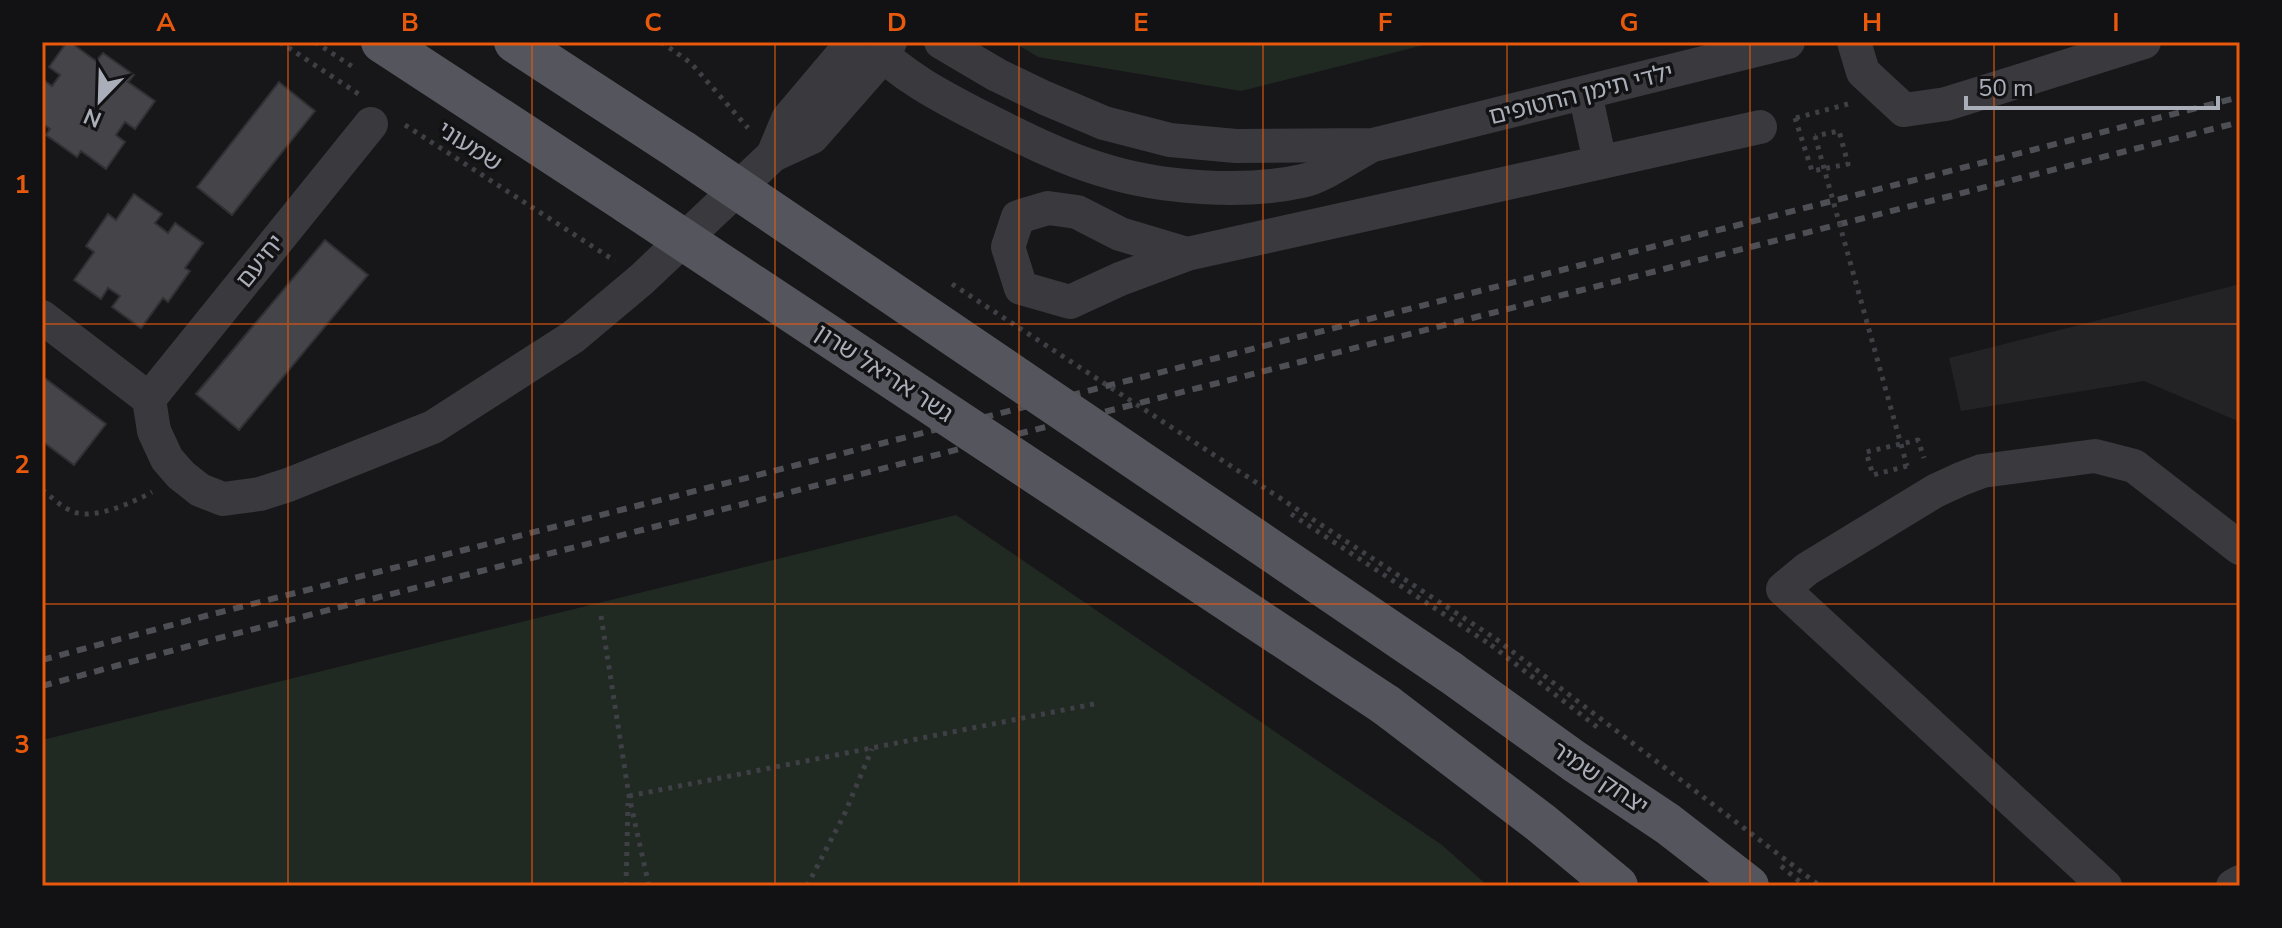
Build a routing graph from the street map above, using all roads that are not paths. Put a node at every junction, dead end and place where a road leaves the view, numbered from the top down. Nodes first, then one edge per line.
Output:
1 (382, 42) edge
2 (515, 42) edge
3 (853, 42) edge
4 (941, 42) edge
5 (1788, 42) edge
6 (1854, 42) edge
7 (2144, 42) edge
8 (881, 47) edge
9 (1585, 93) junction
10 (378, 115) road end
11 (1760, 127) road end
12 (1030, 141) junction
13 (1373, 145) junction
14 (773, 155) junction
15 (1600, 162) junction
16 (1048, 208) junction
17 (1187, 254) junction
18 (42, 317) edge
19 (149, 399) junction
20 (2240, 548) edge
21 (2240, 882) edge
22 (1617, 886) edge
23 (1748, 886) edge
24 (2105, 886) edge
25 (2233, 886) edge

1 - 22 main road, גשר אריאל שרון, bridge
2 - 23 main road, יצחק שמיר, bridge
3 - 14 street
4 - 13 street, ילדי תימן החטופים
5 - 9 street, ילדי תימן החטופים
6 - 7 street
8 - 12 street, ילדי תימן החטופים
8 - 14 street
9 - 13 street, ילדי תימן החטופים
9 - 15 street
10 - 19 street, יחיעם
11 - 15 street
12 - 13 street, ילדי תימן החטופים
12 - 16 street
14 - 19 street
15 - 17 street
16 - 17 street
16 - 17 street
18 - 19 street
20 - 24 street
21 - 25 street

